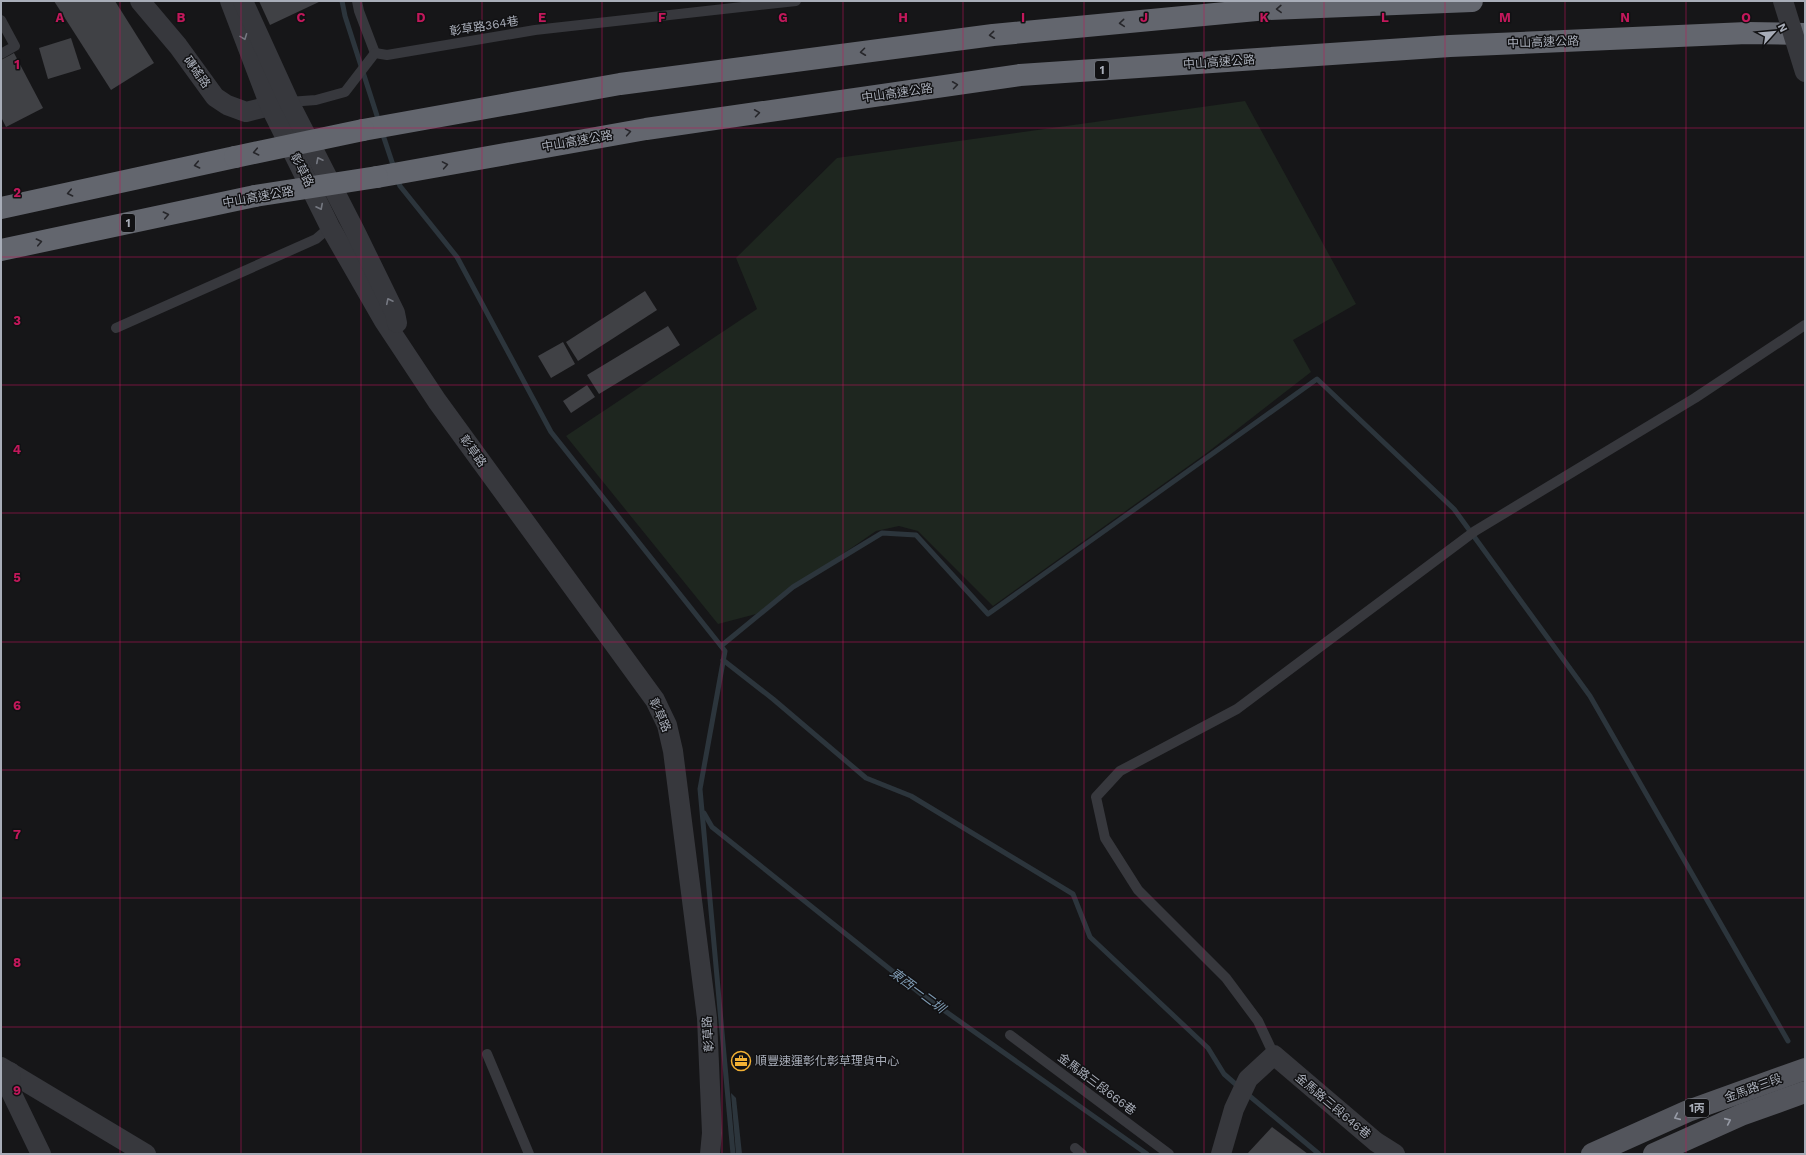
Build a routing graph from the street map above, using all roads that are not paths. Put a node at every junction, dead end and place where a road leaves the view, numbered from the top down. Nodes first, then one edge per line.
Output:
1 (140, 1) edge
2 (230, 1) edge
3 (244, 1) edge
4 (357, 1) edge
5 (796, 1) edge
6 (1472, 1) edge
7 (1783, 1) edge
8 (1, 20) edge
9 (1805, 34) edge
10 (1, 54) edge
11 (372, 56) junction
12 (1805, 72) edge
13 (280, 104) junction
14 (1, 208) edge
15 (330, 227) junction
16 (1, 250) edge
17 (1805, 325) edge
18 (116, 328) dead end
19 (405, 352) junction
20 (1010, 1035) dead end
21 (487, 1054) dead end
22 (1274, 1055) junction
23 (5, 1069) edge
24 (1805, 1069) edge
25 (1805, 1092) edge
26 (41, 1154) edge
27 (146, 1154) edge
28 (529, 1154) edge
29 (710, 1154) edge
30 (1169, 1154) edge
31 (1221, 1154) edge
32 (1395, 1154) edge
33 (1592, 1154) edge
34 (1654, 1154) edge

1 - 13 street, 磚磘路
2 -> 13 street, 彰草路
3 - 13 street, 彰草路
4 - 11 lane
5 - 11 lane, 彰草路364巷
6 -> 14 highway, bridge
7 - 12 street, bridge
8 - 10 lane
16 -> 9 highway, 中山高速公路 / 1, bridge
11 - 13 lane
13 -> 15 street, 彰草路
19 -> 13 street, 彰草路
15 - 18 lane
15 - 19 street, 彰草路
17 - 22 lane
19 - 29 street, 彰草路
20 - 30 lane, 金馬路三段666巷
21 - 28 lane
22 - 31 street
22 - 32 street, 金馬路三段646巷
23 - 26 street
23 - 27 street
24 -> 33 main road, 金馬路三段 / 1丙
34 -> 25 main road, 金馬路三段 / 1丙

